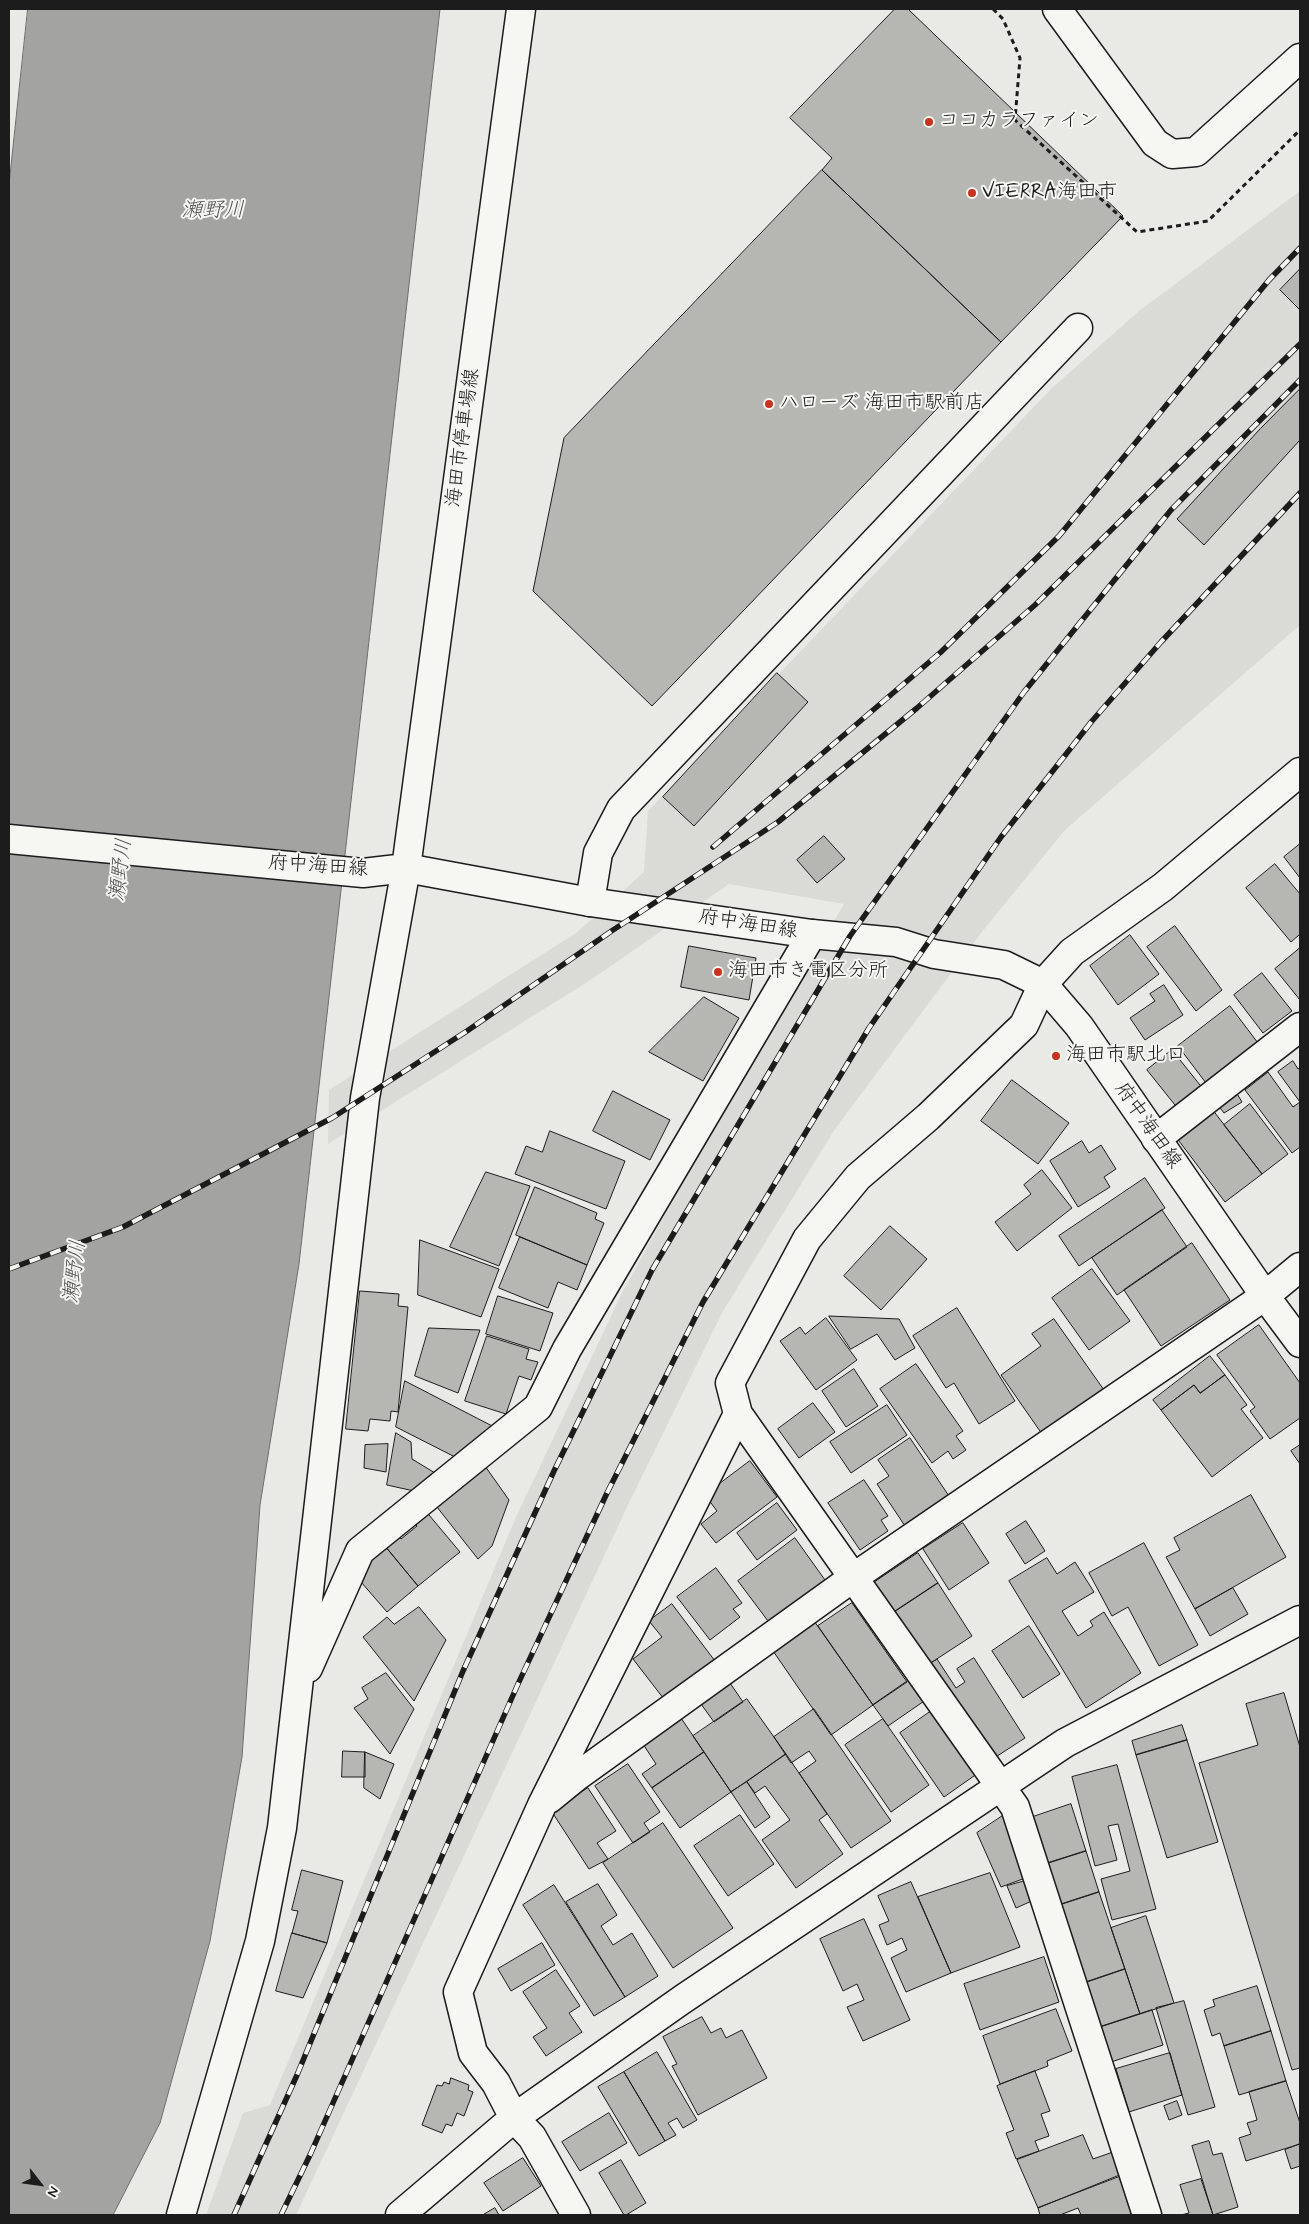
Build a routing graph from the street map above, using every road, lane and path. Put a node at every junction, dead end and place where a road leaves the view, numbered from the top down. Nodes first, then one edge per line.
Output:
1 (521, 9) edge
2 (1057, 9) edge
3 (1300, 58) edge
4 (1078, 328) dead end
5 (1300, 772) edge
6 (9, 839) edge
7 (406, 868) junction
8 (590, 902) junction
9 (812, 934) junction
10 (1043, 984) junction
11 (1300, 1027) edge
12 (1156, 1139) junction
13 (1300, 1267) edge
14 (1265, 1296) junction
15 (1300, 1343) edge
16 (738, 1414) junction
17 (854, 1577) junction
18 (1300, 1620) edge
19 (297, 1693) junction
20 (1000, 1787) junction
21 (542, 1805) junction
22 (514, 2118) junction
23 (433, 2186) junction
24 (180, 2215) edge
25 (400, 2215) edge
26 (427, 2215) edge
27 (576, 2215) edge
28 (1147, 2215) edge

1 - 7 street, 海田市停車場線
2 - 3 street
4 - 8 street
5 - 10 street
6 - 7 street, 府中海田線
7 - 8 street, 府中海田線
7 - 19 street, 海田市停車場線
8 - 9 street, 府中海田線
9 - 10 street, 府中海田線
9 - 19 street
10 - 12 street, 府中海田線
10 - 16 street
11 - 12 street
12 - 14 street, 府中海田線
13 - 14 street
14 - 15 street, 府中海田線
14 - 17 street
16 - 17 street
16 - 21 street
17 - 20 street
17 - 21 street
18 - 20 street
19 - 24 street, 海田市停車場線
20 - 22 street
20 - 28 street
21 - 22 street
22 - 23 street
22 - 27 street
23 - 25 street
23 - 26 street

